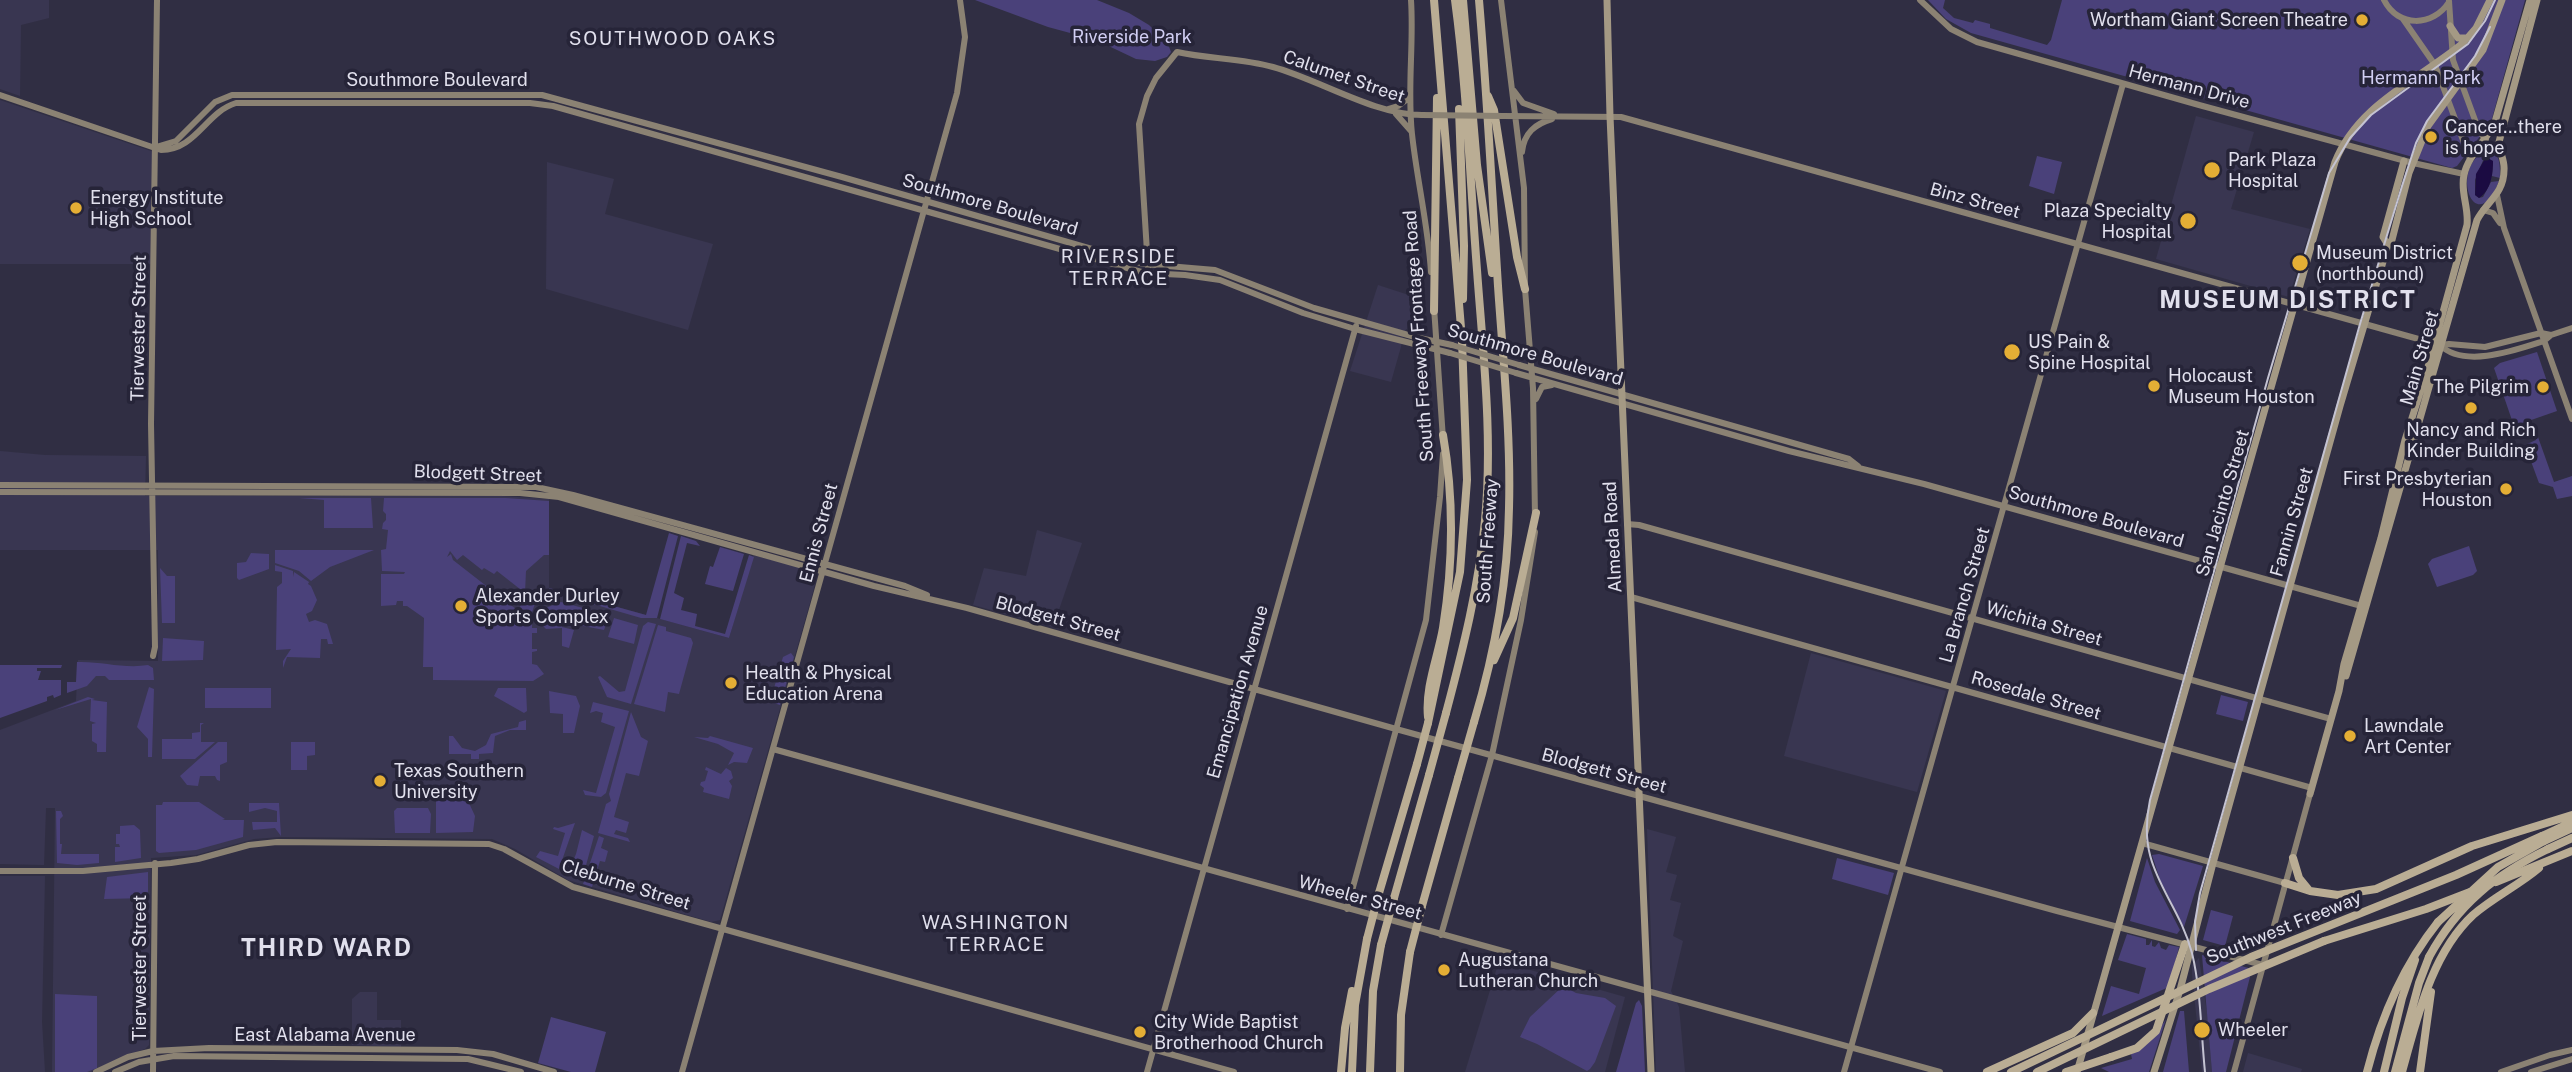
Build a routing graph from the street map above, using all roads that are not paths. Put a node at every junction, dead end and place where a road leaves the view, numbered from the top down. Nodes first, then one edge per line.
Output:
1 (157, 0) edge
2 (960, 0) edge
3 (1411, 0) edge
4 (1434, 0) edge
5 (1455, 0) edge
6 (1463, 0) edge
7 (1479, 0) edge
8 (1501, 0) edge
9 (1607, 0) edge
10 (1920, 0) edge
11 (2377, 0) edge
12 (2490, 0) edge
13 (2501, 0) edge
14 (2530, 0) edge
15 (2537, 0) edge
16 (2449, 1) edge
17 (2385, 2) edge
18 (2403, 19) junction
19 (2450, 26) junction
20 (1459, 29) junction
21 (2468, 38) junction
22 (2451, 53) junction
23 (1438, 56) junction
24 (2435, 65) junction
25 (2460, 82) junction
26 (2123, 84) junction
27 (1512, 89) junction
28 (1486, 92) junction
29 (0, 94) edge
30 (1410, 97) junction
31 (2447, 99) junction
32 (1388, 109) junction
33 (1396, 114) junction
34 (1412, 115) junction
35 (1610, 116) junction
36 (1503, 117) joint
37 (1517, 117) junction
38 (1561, 117) junction
39 (1412, 132) junction
40 (2486, 143) junction
41 (2343, 144) junction
42 (156, 147) junction
43 (748, 152) junction
44 (2499, 152) junction
45 (2470, 159) junction
46 (745, 160) junction
47 (2409, 162) junction
48 (1521, 164) junction
49 (2464, 174) junction
50 (2497, 195) junction
51 (927, 202) junction
52 (2467, 202) junction
53 (2483, 210) junction
54 (924, 211) junction
55 (2504, 228) junction
56 (2078, 245) junction
57 (1148, 264) junction
58 (1149, 273) junction
59 (1250, 283) junction
60 (1525, 289) junction
61 (1247, 290) junction
62 (2295, 306) junction
63 (1434, 311) junction
64 (1358, 320) junction
65 (1434, 323) junction
66 (2365, 325) junction
67 (2572, 328) edge
68 (1355, 329) junction
69 (1415, 337) junction
70 (2543, 337) junction
71 (1462, 340) junction
72 (1436, 341) junction
73 (2437, 344) junction
74 (1436, 350) junction
75 (1502, 352) junction
76 (1532, 369) junction
77 (1533, 378) junction
78 (1554, 385) junction
79 (1623, 395) junction
80 (1534, 404) junction
81 (1624, 404) junction
82 (1676, 410) junction
83 (1674, 419) junction
84 (2572, 419) edge
85 (1443, 435) junction
86 (1858, 466) junction
87 (0, 485) edge
88 (60, 489) junction
89 (153, 489) junction
90 (0, 492) edge
91 (2004, 506) junction
92 (1536, 513) junction
93 (1628, 524) junction
94 (2221, 566) junction
95 (824, 568) junction
96 (2290, 586) junction
97 (1631, 597) junction
98 (2364, 607) junction
99 (1973, 618) junction
100 (153, 656) dead end
101 (1489, 673) junction
102 (2189, 679) junction
103 (1953, 687) junction
104 (1254, 688) junction
105 (2259, 698) junction
106 (1430, 703) junction
107 (2331, 719) junction
108 (1396, 729) junction
109 (2170, 748) junction
110 (773, 749) junction
111 (1492, 755) junction
112 (2239, 767) junction
113 (2311, 791) junction
114 (1638, 794) junction
115 (2572, 815) edge
116 (2572, 821) edge
117 (2572, 828) edge
118 (2572, 838) edge
119 (2544, 842) junction
120 (2142, 843) junction
121 (2572, 851) edge
122 (2293, 858) junction
123 (155, 863) junction
124 (2213, 863) junction
125 (2544, 863) junction
126 (1902, 868) junction
127 (1204, 869) junction
128 (0, 871) edge
129 (2286, 883) junction
130 (2310, 891) junction
131 (1347, 909) junction
132 (722, 928) junction
133 (2119, 928) junction
134 (1441, 935) junction
135 (2188, 945) junction
136 (2418, 951) junction
137 (1363, 955) junction
138 (2429, 957) junction
139 (2263, 965) junction
140 (2438, 966) junction
141 (1647, 992) junction
142 (2093, 1013) junction
143 (2395, 1023) junction
144 (1851, 1047) junction
145 (420, 1049) junction
146 (1153, 1050) junction
147 (2572, 1050) edge
148 (153, 1051) junction
149 (153, 1059) junction
150 (420, 1059) junction
151 (2572, 1059) edge
152 (96, 1072) edge
153 (115, 1072) edge
154 (153, 1072) edge
155 (521, 1072) edge
156 (554, 1072) edge
157 (682, 1072) edge
158 (1147, 1072) edge
159 (1234, 1072) edge
160 (1341, 1072) edge
161 (1355, 1072) edge
162 (1370, 1072) edge
163 (1400, 1072) edge
164 (1651, 1072) edge
165 (1844, 1072) edge
166 (1940, 1072) edge
167 (1987, 1072) edge
168 (2011, 1072) edge
169 (2037, 1072) edge
170 (2066, 1072) edge
171 (2077, 1072) edge
172 (2154, 1072) edge
173 (2234, 1072) edge
174 (2367, 1072) edge
175 (2384, 1072) edge
176 (2395, 1072) edge
177 (2402, 1072) edge
178 (2420, 1072) edge
179 (2501, 1072) edge
180 (2531, 1072) edge

1 - 42 street, Tierwester Street
2 - 51 street, Ennis Street
3 - 30 street, South Freeway Frontage Road
4 - 23 highway, South Freeway
5 - 20 highway
6 - 75 highway
7 - 28 highway, South Freeway
8 - 27 street
9 - 35 main road, Almeda Road
10 - 26 street, Hermann Drive
11 - 17 street
12 - 21 main road, San Jacinto Street
13 - 25 main road, Fannin Street
14 - 40 main road, Main Street
15 - 44 main road
16 - 18 street
16 - 19 street
17 - 18 street
18 - 24 street
19 - 21 main road
19 - 22 street
20 - 71 highway
20 - 162 highway, bridge
21 - 22 main road, San Jacinto Street
22 - 24 main road, San Jacinto Street
22 - 25 street
23 - 63 highway
23 - 71 highway, South Freeway
24 - 31 street
24 - 41 main road, San Jacinto Street
25 - 31 main road, Fannin Street
25 - 40 street
26 - 41 street, Hermann Drive
26 - 56 street, La Branch Street
27 - 37 street
27 - 38 street
28 - 60 highway
28 - 75 highway, South Freeway
29 - 42 street, Southmore Boulevard
30 - 32 street
30 - 34 street, South Freeway Frontage Road
31 - 45 street
31 - 47 main road, Fannin Street
32 - 33 street, Calumet Street
32 - 57 street, Calumet Street
33 - 34 street, Calumet Street
33 - 39 street
34 - 36 street, Calumet Street, bridge
34 - 39 street, South Freeway Frontage Road
35 - 38 street, Binz Street
35 - 56 street, Binz Street
35 - 79 main road, Almeda Road
36 - 37 street, Binz Street
37 - 38 street, Binz Street
37 - 48 street
38 - 48 street
39 - 63 street, South Freeway Frontage Road
40 - 44 main road
40 - 45 main road, Main Street
41 - 47 street, Hermann Drive
41 - 62 main road, San Jacinto Street
42 - 43 street, Southmore Boulevard
42 - 46 street, Southmore Boulevard
42 - 89 street, Tierwester Street
43 - 46 street
43 - 51 street, Southmore Boulevard
44 - 50 main road
45 - 49 main road, Main Street
46 - 54 street, Southmore Boulevard
47 - 49 street, Hermann Drive
47 - 66 main road, Fannin Street
48 - 60 street
49 - 52 main road, Main Street
50 - 53 main road, Main Street
50 - 55 street
51 - 54 street, Ennis Street
51 - 57 street, Southmore Boulevard
52 - 53 main road
52 - 73 main road, Main Street
53 - 55 street
53 - 73 main road, Main Street
54 - 58 street, Southmore Boulevard
54 - 95 street, Ennis Street
55 - 70 street
56 - 62 street, Binz Street
56 - 91 street, La Branch Street
57 - 58 street
57 - 59 street, Southmore Boulevard
58 - 61 street, Southmore Boulevard
59 - 61 street
59 - 64 street, Southmore Boulevard
60 - 76 street
61 - 68 street, Southmore Boulevard
62 - 66 street, Binz Street
62 - 94 main road, San Jacinto Street
63 - 65 street, South Freeway Frontage Road
64 - 68 street, Emancipation Avenue
64 - 69 street, Southmore Boulevard
65 - 69 street
65 - 72 street, South Freeway Frontage Road
66 - 73 street, Binz Street
66 - 96 main road, Fannin Street
67 - 70 street
68 - 74 street, Southmore Boulevard
68 - 104 street, Emancipation Avenue
69 - 72 street, Southmore Boulevard
70 - 73 street, Binz Street
70 - 84 street
71 - 106 highway, South Freeway
72 - 74 street, South Freeway Frontage Road
72 - 76 street, Southmore Boulevard, bridge
73 - 98 main road, Main Street
74 - 77 street, Southmore Boulevard, bridge
74 - 85 street, South Freeway Frontage Road
75 - 101 highway, South Freeway
76 - 77 street
76 - 79 street, Southmore Boulevard
77 - 78 street, Southmore Boulevard
77 - 80 street
78 - 80 street
78 - 81 street, Southmore Boulevard
79 - 81 main road, Almeda Road
79 - 82 street, Southmore Boulevard
80 - 92 street
81 - 83 street, Southmore Boulevard
81 - 93 main road, Almeda Road
82 - 83 street
82 - 86 street, Southmore Boulevard
83 - 86 street, Southmore Boulevard
85 - 106 highway
85 - 108 street, South Freeway Frontage Road
86 - 91 street, Southmore Boulevard
87 - 88 street, Blodgett Street
88 - 89 street, Blodgett Street
88 - 90 street, Blodgett Street
89 - 95 street, Blodgett Street
89 - 100 street, Tierwester Street
91 - 94 street, Southmore Boulevard
91 - 99 street, La Branch Street
92 - 101 highway
92 - 111 street
93 - 97 main road, Almeda Road
93 - 99 street, Wichita Street
94 - 96 street, Southmore Boulevard
94 - 102 main road, San Jacinto Street
95 - 104 street, Blodgett Street
95 - 110 street, Ennis Street
96 - 98 street, Southmore Boulevard
96 - 105 main road, Fannin Street
97 - 103 street, Rosedale Street
97 - 114 main road, Almeda Road
98 - 107 main road, Main Street
99 - 102 street, Wichita Street
99 - 103 street, La Branch Street
101 - 163 highway, South Freeway, bridge
102 - 105 street, Wichita Street
102 - 109 main road, San Jacinto Street
103 - 109 street, Rosedale Street
103 - 126 street, La Branch Street
104 - 108 street, Blodgett Street
104 - 127 street, Emancipation Avenue
105 - 107 street, Wichita Street
105 - 112 main road, Fannin Street
106 - 137 highway, South Freeway, bridge
107 - 113 main road, Main Street
108 - 111 street, Blodgett Street
108 - 131 street, South Freeway Frontage Road
109 - 112 street, Rosedale Street
109 - 120 main road, San Jacinto Street
110 - 127 street, Wheeler Street
110 - 132 street, Ennis Street
111 - 114 street, Blodgett Street
111 - 134 street
112 - 113 street, Rosedale Street
112 - 124 main road, Fannin Street
113 - 122 street, Main Street
114 - 126 street, Blodgett Street
114 - 141 main road, Almeda Road
115 - 130 highway
116 - 119 highway, Southwest Freeway
117 - 119 highway
118 - 119 highway
119 - 136 highway, bridge
119 - 138 highway, bridge
119 - 168 highway, Southwest Freeway, bridge
120 - 124 street
120 - 133 main road, San Jacinto Street
121 - 125 highway, Southwest Freeway
122 - 129 street, Main Street
122 - 130 highway
123 - 128 street, Cleburne Street
123 - 132 street, Cleburne Street
123 - 148 street, Tierwester Street
124 - 129 street
124 - 135 main road, Fannin Street
125 - 140 highway
125 - 169 highway, Southwest Freeway, bridge
126 - 133 street, Blodgett Street
126 - 144 street, La Branch Street
127 - 131 street, Wheeler Street
127 - 146 street, Emancipation Avenue
129 - 130 highway
129 - 139 street, Main Street
131 - 134 street, Wheeler Street
132 - 146 street, Cleburne Street
132 - 157 street, Ennis Street
133 - 135 street, Blodgett Street
133 - 142 main road, San Jacinto Street
134 - 141 street, Wheeler Street
135 - 139 street, Blodgett Street
135 - 170 highway, bridge
135 - 172 main road
136 - 143 highway
136 - 174 highway
137 - 160 highway
137 - 161 highway
138 - 143 highway
138 - 176 highway
139 - 173 street, Main Street
140 - 177 highway
140 - 178 highway
141 - 144 street, Wheeler Street
141 - 164 main road, Almeda Road
142 - 167 highway
142 - 171 main road, San Jacinto Street
143 - 175 highway
144 - 165 street, La Branch Street
144 - 166 street, Wheeler Street
145 - 148 street, East Alabama Avenue
145 - 150 street
145 - 156 street, East Alabama Avenue
146 - 158 street, Emancipation Avenue
146 - 159 street, Cleburne Street
147 - 179 street
148 - 149 street, Tierwester Street
148 - 152 street, East Alabama Avenue
149 - 150 street, East Alabama Avenue
149 - 153 street, East Alabama Avenue
149 - 154 street, Tierwester Street
150 - 155 street, East Alabama Avenue
151 - 180 street

